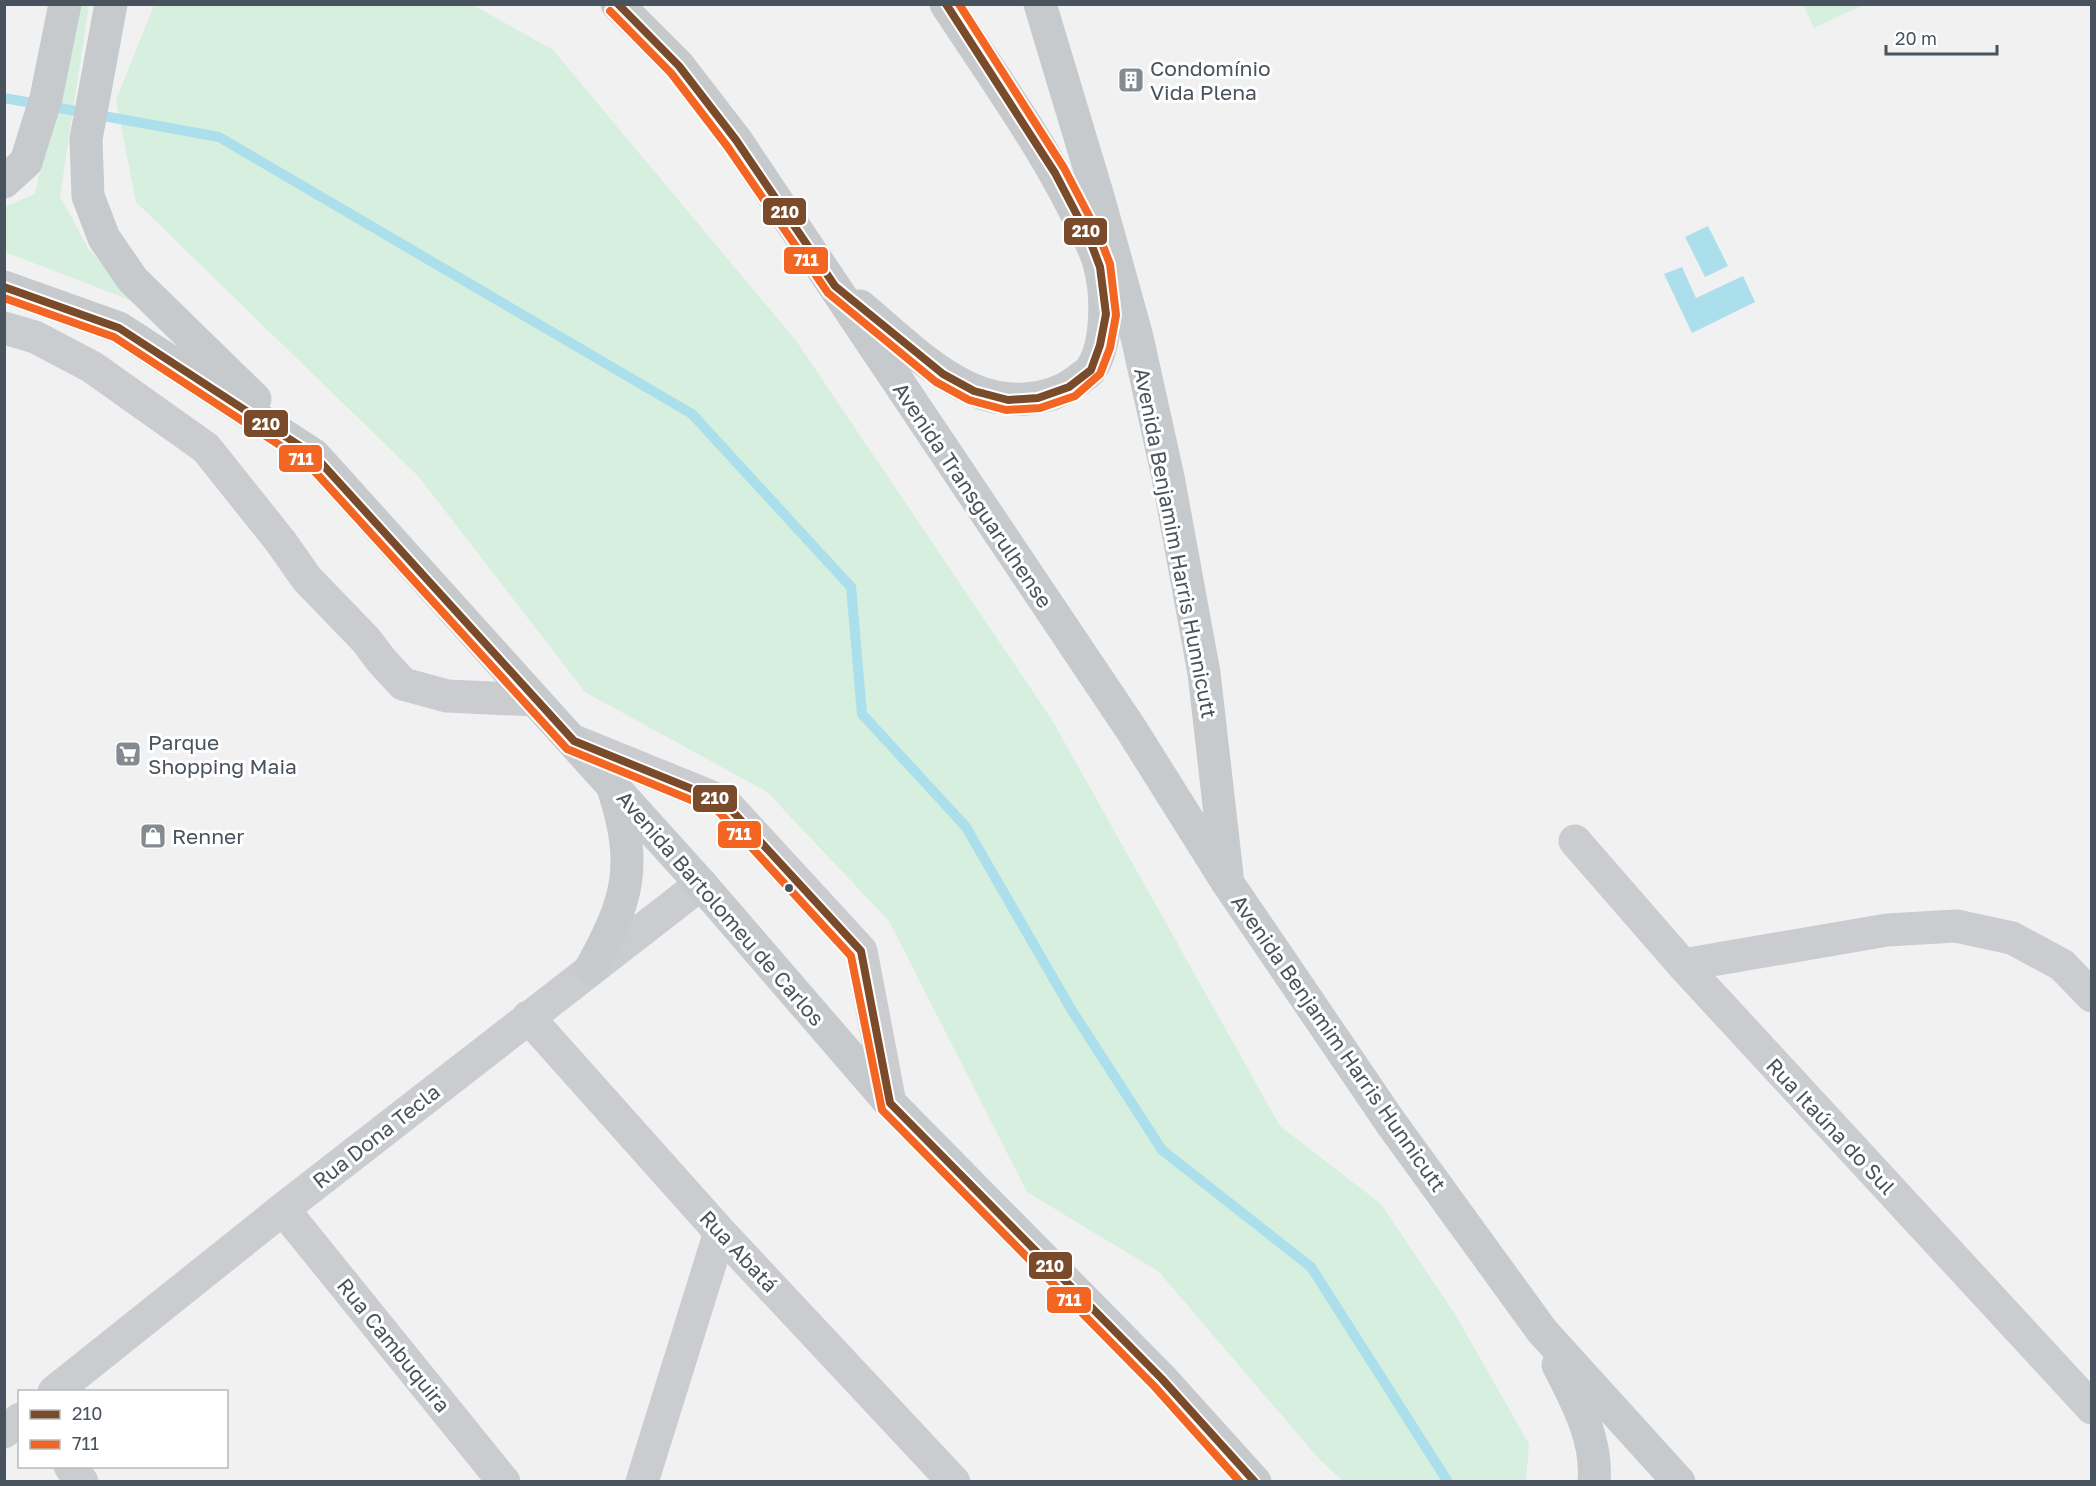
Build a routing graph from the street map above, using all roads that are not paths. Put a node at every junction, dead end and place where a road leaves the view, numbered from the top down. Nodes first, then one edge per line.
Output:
1 (65, 4) edge
2 (111, 4) edge
3 (617, 4) edge
4 (946, 4) edge
5 (1040, 4) edge
6 (4, 182) edge
7 (835, 286) junction
8 (4, 288) edge
9 (4, 328) edge
10 (314, 455) junction
11 (535, 700) junction
12 (574, 741) junction
13 (612, 783) junction
14 (1575, 841) dead end
15 (1227, 882) junction
16 (701, 884) junction
17 (1683, 965) junction
18 (591, 968) junction
19 (2091, 996) edge
20 (528, 1017) junction
21 (890, 1103) junction
22 (283, 1209) junction
23 (720, 1232) junction
24 (1542, 1331) junction
25 (1162, 1379) junction
26 (57, 1390) edge
27 (2091, 1408) edge
28 (18, 1421) edge
29 (4, 1432) edge
30 (71, 1468) edge
31 (82, 1482) edge
32 (504, 1482) edge
33 (642, 1482) edge
34 (954, 1482) edge
35 (1255, 1482) edge
36 (1275, 1482) edge
37 (1594, 1482) edge
38 (1679, 1482) edge

1 - 6 main road
2 - 10 main road
3 - 7 main road, Avenida Transguarulhense
4 - 7 main road
5 - 15 main road, Avenida Benjamim Harris Hunnicutt
7 - 15 main road, Avenida Transguarulhense
8 - 10 main road, Avenida Bartolomeu de Carlos
9 - 11 street
10 - 11 main road, Avenida Bartolomeu de Carlos
11 - 12 main road, Avenida Bartolomeu de Carlos
12 - 13 main road, Avenida Bartolomeu de Carlos
12 - 21 street
13 - 16 main road, Avenida Bartolomeu de Carlos
13 - 18 main road
14 - 17 street, Rua Itaúna do Sul
15 - 24 main road, Avenida Benjamim Harris Hunnicutt
16 - 18 street, Rua Dona Tecla
16 - 21 main road, Avenida Bartolomeu de Carlos
17 - 19 street
17 - 27 street, Rua Itaúna do Sul
18 - 20 street, Rua Dona Tecla
20 - 22 street, Rua Dona Tecla
20 - 23 street, Rua Abatá
21 - 25 main road, Avenida Bartolomeu de Carlos
22 - 26 street, Rua Dona Tecla
22 - 32 street, Rua Cambuquira
23 - 33 street
23 - 34 street, Rua Abatá
24 - 37 main road
24 - 38 main road, Avenida Benjamim Harris Hunnicutt
25 - 35 main road, Avenida Bartolomeu de Carlos
25 - 36 main road
28 - 29 street
30 - 31 street

